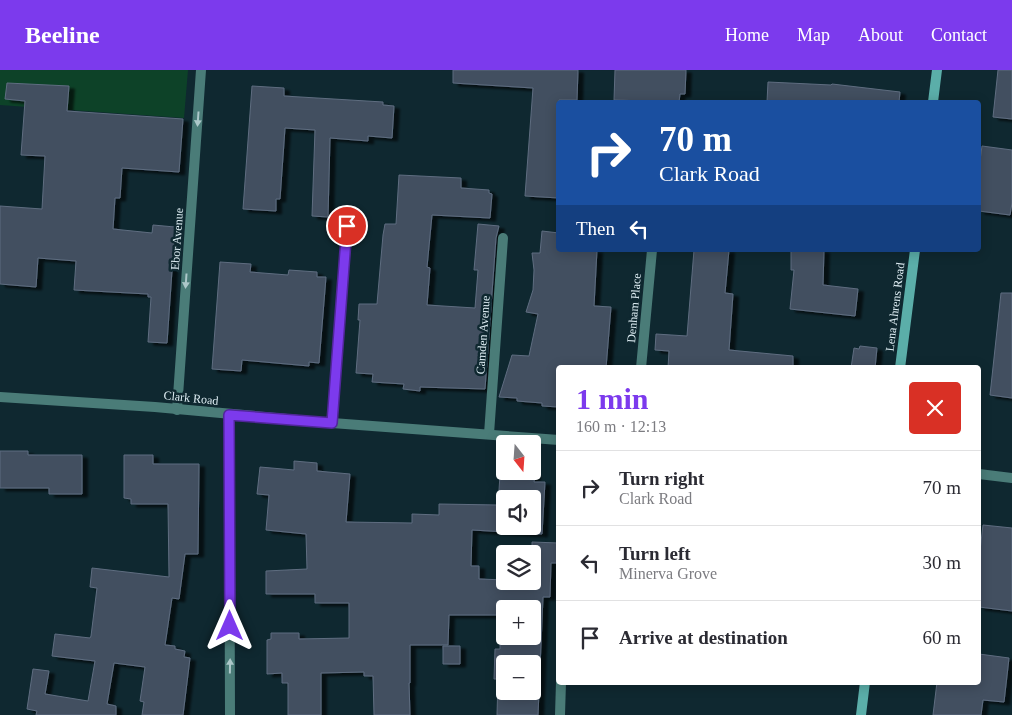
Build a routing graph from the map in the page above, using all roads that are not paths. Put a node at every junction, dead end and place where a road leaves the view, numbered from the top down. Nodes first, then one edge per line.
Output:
1 (201, 70) edge
2 (937, 70) edge
3 (933, 100) edge
4 (347, 226) dead end
5 (503, 238) dead end
6 (652, 252) edge
7 (915, 252) edge
8 (641, 365) edge
9 (900, 365) edge
10 (0, 397) edge
11 (177, 410) junction
12 (229, 415) junction
13 (332, 423) junction
14 (489, 434) junction
15 (556, 440) edge
16 (981, 474) edge
17 (1012, 478) edge
18 (561, 685) edge
19 (865, 685) edge
20 (230, 715) edge
21 (560, 715) edge
22 (861, 715) edge

1 -> 11 street, Ebor Avenue
2 - 3 main road
4 - 13 street
5 - 14 street, Camden Avenue
6 - 8 street, Denham Place
7 - 9 main road, Lena Ahrens Road
10 - 11 street, Clark Road
11 - 12 street, Clark Road
12 - 13 street, Clark Road
20 -> 12 street
13 - 14 street, Clark Road
14 - 15 street, Clark Road
16 - 17 street
18 - 21 street
19 - 22 main road

